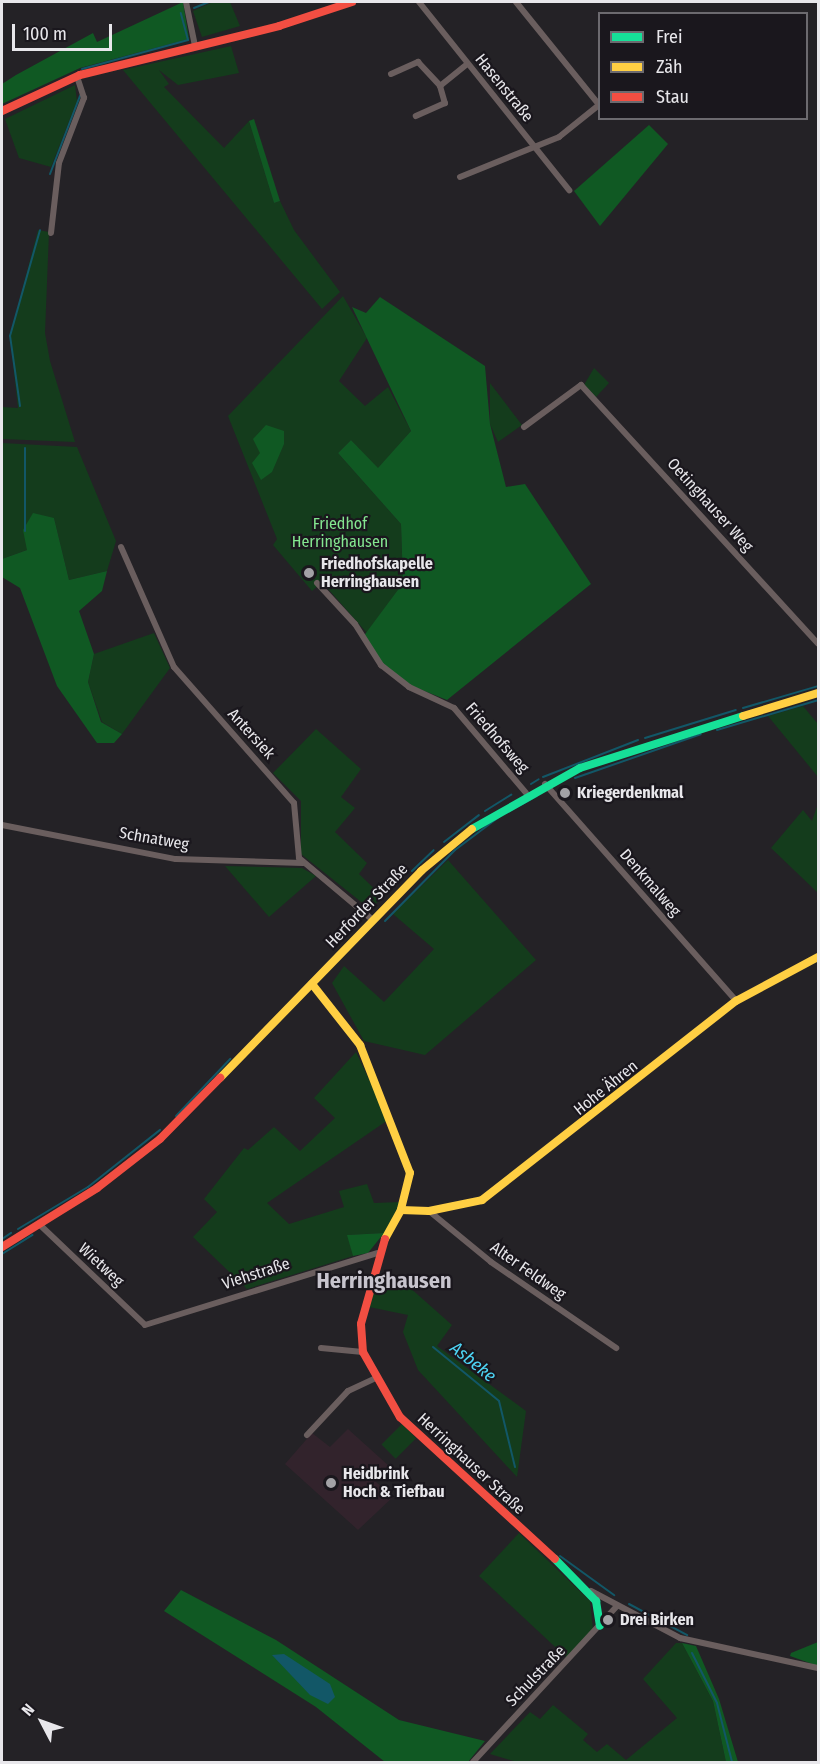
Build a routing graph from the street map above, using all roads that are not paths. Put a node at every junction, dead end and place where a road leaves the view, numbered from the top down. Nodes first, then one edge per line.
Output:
1 (186, 2) edge
2 (352, 2) edge
3 (419, 2) edge
4 (516, 2) edge
5 (195, 46) junction
6 (468, 64) junction
7 (391, 74) dead end
8 (77, 76) junction
9 (440, 86) junction
10 (598, 104) edge
11 (598, 106) edge
12 (2, 111) edge
13 (416, 116) dead end
14 (533, 146) junction
15 (460, 177) dead end
16 (569, 190) dead end
17 (51, 233) dead end
18 (524, 427) dead end
19 (121, 547) dead end
20 (317, 583) dead end
21 (819, 644) edge
22 (819, 693) edge
23 (544, 783) junction
24 (526, 793) junction
25 (2, 825) edge
26 (303, 863) junction
27 (373, 920) junction
28 (819, 957) edge
29 (312, 984) junction
30 (736, 1001) junction
31 (401, 1210) junction
32 (429, 1211) junction
33 (39, 1224) junction
34 (2, 1247) edge
35 (377, 1253) junction
36 (145, 1325) joint
37 (321, 1348) dead end
38 (616, 1348) dead end
39 (363, 1352) junction
40 (376, 1378) junction
41 (308, 1434) dead end
42 (585, 1587) junction
43 (617, 1606) junction
44 (600, 1626) junction
45 (819, 1668) edge
46 (473, 1762) edge

1 - 5 street
2 - 5 street
3 - 6 street, Hasenstraße
4 - 10 street
5 - 8 street
6 - 9 street
6 - 14 street, Hasenstraße
7 - 9 street
8 - 12 street
8 - 17 street
9 - 13 street
11 - 14 street
14 - 15 street
14 - 16 street, Hasenstraße
18 - 21 street, Oetinghauser Weg
19 - 26 street, Antersiek
20 - 24 street, Friedhofsweg
22 - 23 street, Herforder Straße
23 - 24 street, Herforder Straße
23 - 30 street, Denkmalweg
24 - 27 street, Herforder Straße
25 - 26 street, Schnatweg
26 - 27 street
27 - 29 street, Herforder Straße
28 - 30 street, Hohe Ähren
29 - 31 street, Herringhauser Straße
29 - 33 street, Herforder Straße
30 - 32 street, Hohe Ähren
31 - 32 street, Hohe Ähren
31 - 35 street, Herringhauser Straße
32 - 38 street, Alter Feldweg
33 - 34 street, Herforder Straße
33 - 36 street, Wietweg
35 - 36 street, Viehstraße
35 - 39 street, Herringhauser Straße
37 - 39 street
39 - 40 street, Herringhauser Straße
40 - 41 street
40 - 42 street, Herringhauser Straße
42 - 43 street, Herringhauser Straße
42 - 44 street, Herringhauser Straße
43 - 44 street, Schulstraße
43 - 45 street, Herringhauser Straße
44 - 46 street, Schulstraße

